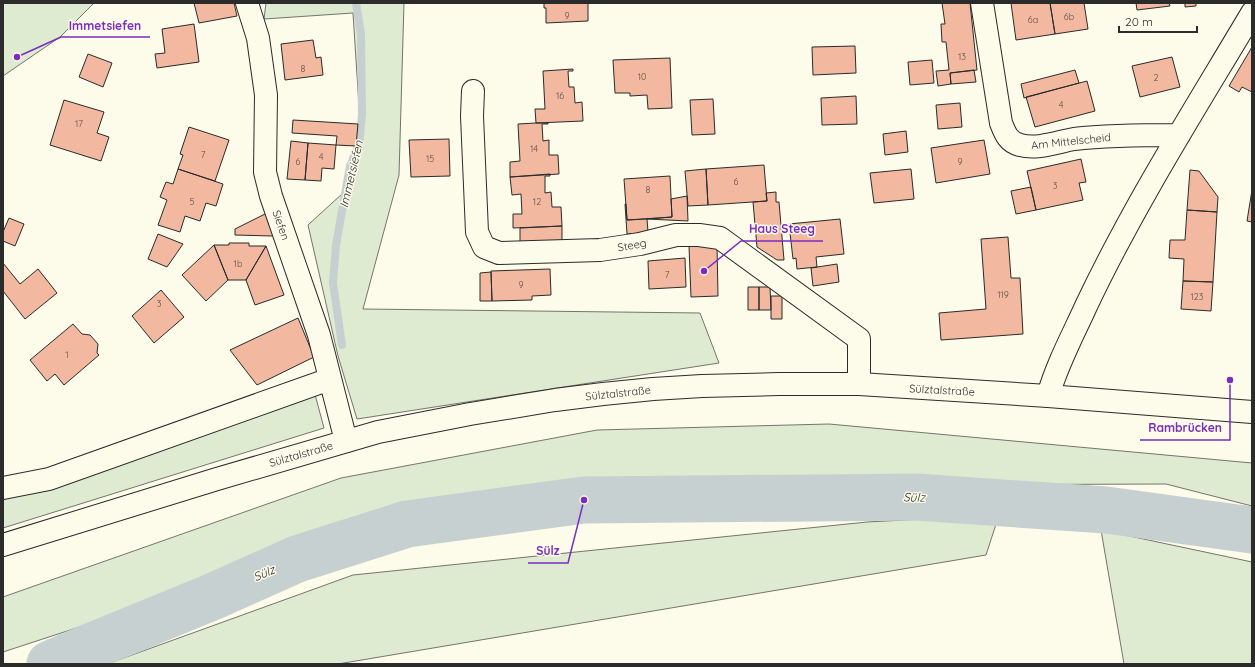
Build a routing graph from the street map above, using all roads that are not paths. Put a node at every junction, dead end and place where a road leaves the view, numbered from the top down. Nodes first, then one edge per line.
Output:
1 (247, 3) edge
2 (982, 3) edge
3 (1252, 13) edge
4 (473, 91) dead end
5 (1179, 135) junction
6 (330, 378) junction
7 (859, 384) junction
8 (1048, 396) junction
9 (1252, 412) edge
10 (346, 441) junction
11 (3, 488) edge
12 (3, 545) edge

1 - 6 street, Siefen
2 - 5 street, Am Mittelscheid
3 - 5 street
4 - 7 street, Steeg
5 - 8 street
6 - 10 street, Siefen
6 - 11 street
7 - 8 street, Sülztalstraße
7 - 10 street, Sülztalstraße
8 - 9 street, Sülztalstraße
10 - 12 street, Sülztalstraße

